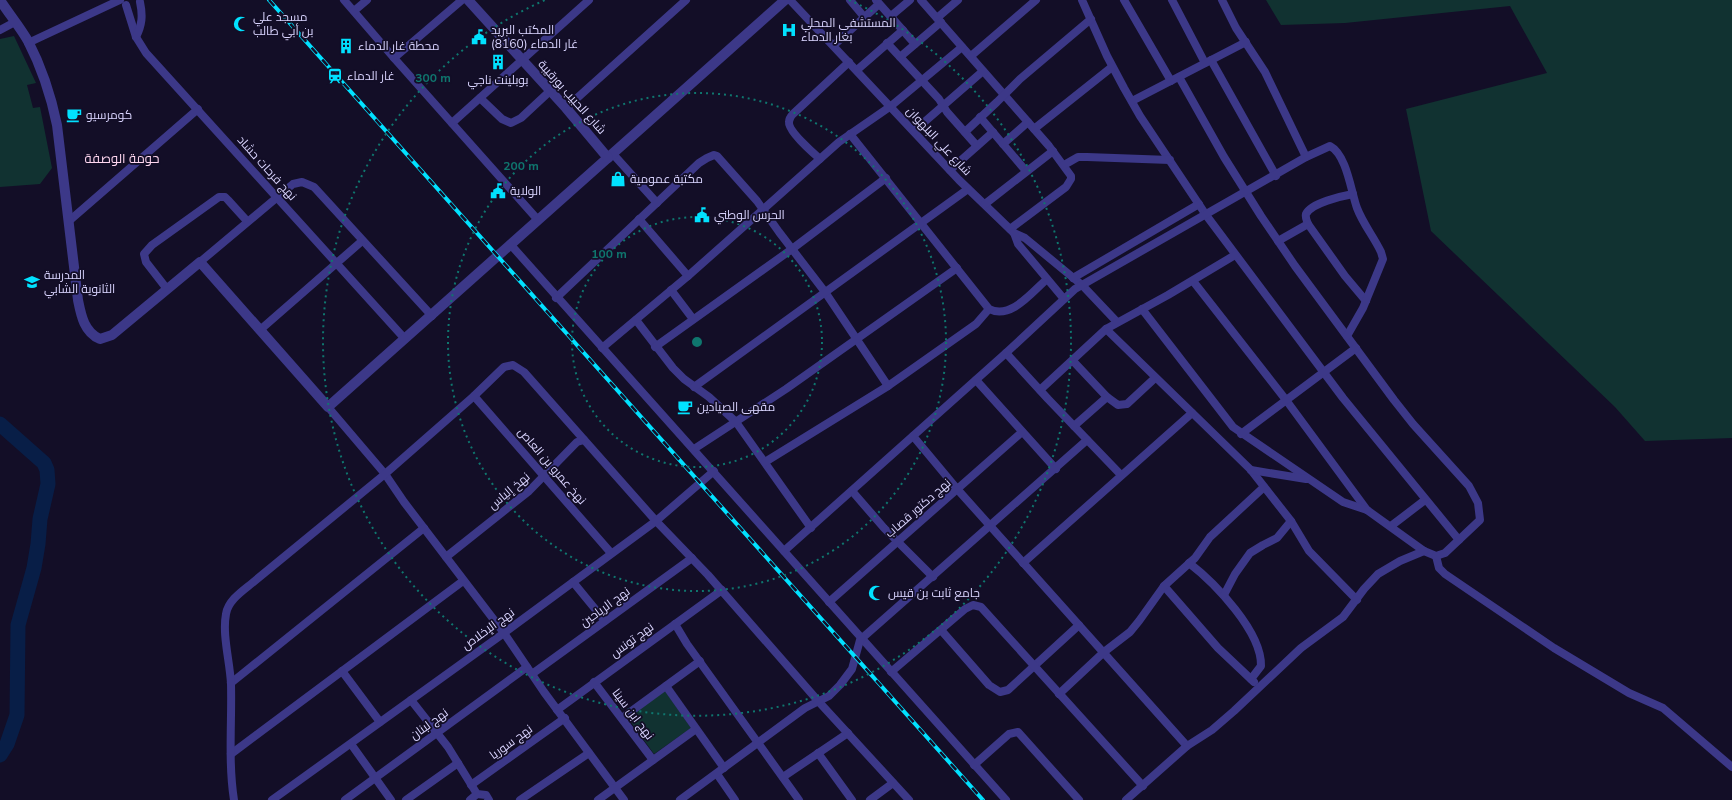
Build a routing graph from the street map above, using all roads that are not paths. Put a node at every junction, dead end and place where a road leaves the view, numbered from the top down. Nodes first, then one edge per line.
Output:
1 (0, 0) edge
2 (344, 0) edge
3 (367, 0) edge
4 (462, 0) edge
5 (468, 0) edge
6 (589, 0) edge
7 (686, 0) edge
8 (785, 0) edge
9 (790, 0) edge
10 (910, 0) edge
11 (921, 0) edge
12 (958, 0) edge
13 (1036, 0) edge
14 (1082, 0) edge
15 (1124, 0) edge
16 (1172, 0) edge
17 (1222, 0) edge
18 (141, 1) edge
19 (853, 1) edge
20 (122, 2) edge
21 (878, 2) edge
22 (354, 11) junction
23 (891, 16) junction
24 (865, 18) junction
25 (1091, 19) junction
26 (939, 20) junction
27 (15, 22) junction
28 (0, 30) edge
29 (903, 30) junction
30 (136, 37) junction
31 (1246, 42) junction
32 (28, 43) junction
33 (887, 43) junction
34 (915, 44) junction
35 (834, 45) junction
36 (962, 46) junction
37 (971, 56) junction
38 (900, 57) junction
39 (394, 58) junction
40 (521, 61) junction
41 (849, 62) junction
42 (1208, 62) junction
43 (1112, 67) junction
44 (857, 70) junction
45 (983, 71) junction
46 (1179, 77) junction
47 (1171, 81) junction
48 (921, 82) junction
49 (550, 92) junction
50 (1004, 95) junction
51 (480, 98) junction
52 (1132, 101) junction
53 (891, 106) junction
54 (943, 106) junction
55 (566, 108) junction
56 (198, 109) junction
57 (980, 117) junction
58 (1028, 122) junction
59 (452, 123) junction
60 (1034, 129) junction
61 (914, 131) junction
62 (965, 132) junction
63 (993, 132) junction
64 (850, 134) junction
65 (1004, 144) junction
66 (977, 146) junction
67 (1053, 150) junction
68 (611, 156) junction
69 (1306, 157) junction
70 (820, 159) junction
71 (1170, 160) junction
72 (1064, 165) junction
73 (950, 170) junction
74 (1026, 172) junction
75 (1276, 176) junction
76 (886, 178) junction
77 (968, 189) junction
78 (1246, 193) junction
79 (1354, 194) junction
80 (277, 197) junction
81 (657, 203) junction
82 (984, 204) junction
83 (1199, 204) junction
84 (763, 210) junction
85 (1206, 215) junction
86 (639, 219) junction
87 (538, 220) junction
88 (68, 221) junction
89 (247, 221) junction
90 (922, 223) junction
91 (1308, 224) junction
92 (1012, 231) junction
93 (362, 241) junction
94 (1278, 241) junction
95 (510, 244) junction
96 (792, 249) junction
97 (1235, 255) junction
98 (200, 262) junction
99 (336, 264) junction
100 (957, 268) junction
101 (688, 276) junction
102 (1074, 278) junction
103 (1048, 279) junction
104 (1193, 281) junction
105 (1082, 285) junction
106 (167, 289) junction
107 (671, 290) junction
108 (825, 292) junction
109 (556, 298) junction
110 (1064, 299) junction
111 (1366, 301) junction
112 (989, 309) junction
113 (1142, 309) junction
114 (432, 316) junction
115 (693, 319) junction
116 (636, 320) junction
117 (1117, 322) junction
118 (1106, 329) junction
119 (260, 330) junction
120 (1347, 336) junction
121 (405, 339) junction
122 (856, 339) junction
123 (655, 347) junction
124 (602, 348) junction
125 (1356, 348) junction
126 (1006, 353) junction
127 (1073, 360) junction
128 (1324, 372) junction
129 (1155, 378) junction
130 (976, 380) junction
131 (888, 386) junction
132 (694, 387) junction
133 (1040, 390) junction
134 (474, 396) junction
135 (1107, 397) junction
136 (1286, 400) junction
137 (328, 407) junction
138 (1192, 413) junction
139 (736, 422) junction
140 (1074, 426) junction
141 (1022, 432) junction
142 (1241, 434) junction
143 (913, 436) junction
144 (584, 440) junction
145 (1087, 440) junction
146 (694, 449) junction
147 (765, 462) junction
148 (1056, 469) junction
149 (1251, 470) junction
150 (714, 472) junction
151 (385, 474) junction
152 (1121, 475) junction
153 (545, 476) junction
154 (1311, 480) junction
155 (1264, 487) junction
156 (958, 490) junction
157 (852, 491) junction
158 (1426, 500) junction
159 (1367, 510) junction
160 (656, 521) junction
161 (1291, 521) junction
162 (990, 526) junction
163 (1391, 526) junction
164 (424, 528) junction
165 (811, 528) junction
166 (1459, 540) junction
167 (898, 541) junction
168 (784, 551) junction
169 (1424, 551) junction
170 (611, 553) junction
171 (1436, 556) junction
172 (446, 557) junction
173 (692, 558) junction
174 (1023, 563) junction
175 (1189, 563) junction
176 (933, 577) junction
177 (463, 581) junction
178 (573, 582) junction
179 (1164, 586) junction
180 (722, 590) junction
181 (1224, 595) junction
182 (1357, 600) junction
183 (829, 602) junction
184 (605, 621) junction
185 (675, 624) junction
186 (1079, 625) junction
187 (941, 630) junction
188 (504, 633) junction
189 (862, 639) junction
190 (1104, 652) junction
191 (700, 661) junction
192 (1034, 666) junction
193 (527, 667) junction
194 (342, 671) junction
195 (891, 672) junction
196 (532, 674) junction
197 (1251, 679) junction
198 (594, 682) junction
199 (231, 683) junction
200 (666, 686) junction
201 (1260, 687) junction
202 (1059, 694) junction
203 (411, 700) junction
204 (819, 702) junction
205 (557, 710) junction
206 (565, 718) junction
207 (622, 718) junction
208 (380, 722) junction
209 (696, 728) junction
210 (848, 733) junction
211 (436, 734) junction
212 (759, 743) junction
213 (351, 744) junction
214 (1187, 746) junction
215 (589, 753) junction
216 (818, 753) junction
217 (232, 754) junction
218 (653, 760) junction
219 (458, 763) junction
220 (974, 765) junction
221 (1732, 767) edge
222 (724, 768) junction
223 (716, 774) junction
224 (783, 777) junction
225 (376, 778) junction
226 (894, 783) junction
227 (471, 786) junction
228 (1143, 786) junction
229 (615, 788) junction
230 (478, 794) junction
231 (234, 800) edge
232 (272, 800) edge
233 (345, 800) edge
234 (391, 800) edge
235 (406, 800) edge
236 (470, 800) edge
237 (489, 800) edge
238 (520, 800) edge
239 (598, 800) edge
240 (624, 800) edge
241 (680, 800) edge
242 (735, 800) edge
243 (799, 800) edge
244 (852, 800) edge
245 (870, 800) edge
246 (909, 800) edge
247 (1006, 800) edge
248 (1079, 800) edge
249 (1126, 800) edge

1 - 27 street
2 - 22 street
3 - 22 street
4 - 39 street
5 - 40 street, شارع الحبيب بورقيبة
6 - 40 street
7 - 55 street
8 - 68 street
9 - 35 street, شارع علي البلهوان
10 - 23 street
11 - 26 street
12 - 26 street
13 - 37 street
14 - 25 street
15 - 47 street
16 - 42 street
17 - 31 street
18 - 20 street
18 - 30 street
19 - 24 street
20 - 30 street, نهج فرحات حشاد
20 - 32 street
21 - 23 street
21 - 24 street
22 - 39 street
23 - 29 street
24 - 35 street
25 - 43 street
25 - 50 street
26 - 34 street
26 - 36 street
27 - 28 street
27 - 32 street
29 - 33 street
29 - 34 street
30 - 56 street, نهج فرحات حشاد
31 - 42 street
31 - 69 street
32 - 88 street
33 - 38 street
33 - 44 street
34 - 38 street
35 - 41 street, شارع علي البلهوان
36 - 37 street
36 - 48 street
37 - 45 street
38 - 48 street
39 - 59 street
40 - 49 street, شارع الحبيب بورقيبة
40 - 51 street
41 - 44 street, شارع علي البلهوان
41 - 70 street
42 - 46 street
42 - 75 street
43 - 52 street
43 - 60 street
44 - 53 street, شارع علي البلهوان
45 - 50 street
45 - 54 street
46 - 47 street
46 - 78 street
47 - 52 street
48 - 53 street
48 - 54 street
49 - 51 street
49 - 55 street, شارع الحبيب بورقيبة
50 - 57 street
50 - 58 street
51 - 59 street
52 - 71 street
53 - 61 street, شارع علي البلهوان
53 - 64 street
54 - 61 street
54 - 62 street
55 - 68 street, شارع الحبيب بورقيبة
56 - 80 street, نهج فرحات حشاد
56 - 88 street
57 - 62 street
57 - 63 street
58 - 60 street
58 - 65 street
59 - 87 street
60 - 67 street
61 - 73 street, شارع علي البلهوان
62 - 66 street
63 - 65 street
63 - 66 street
64 - 70 street
64 - 76 street
65 - 74 street
66 - 73 street
67 - 72 street
67 - 74 street
68 - 81 street
68 - 87 street
69 - 75 street
69 - 79 street
70 - 84 street
71 - 72 street
71 - 83 street
72 - 92 street
73 - 77 street, شارع علي البلهوان
74 - 82 street
75 - 78 street
76 - 90 street
76 - 96 street
77 - 82 street, شارع علي البلهوان
77 - 90 street
78 - 85 street
78 - 94 street
79 - 91 street
79 - 111 street
80 - 89 street
80 - 93 street
80 - 99 street, نهج فرحات حشاد
81 - 84 street
81 - 86 street
82 - 92 street, شارع علي البلهوان
83 - 85 street
83 - 102 street
84 - 96 street
84 - 101 street
85 - 97 street
85 - 105 street
86 - 101 street
86 - 109 street
87 - 95 street
88 - 106 street
89 - 98 street
89 - 106 street
90 - 100 street
90 - 108 street
91 - 94 street
91 - 111 street
92 - 102 street, شارع علي البلهوان
92 - 103 street
93 - 99 street
93 - 114 street
94 - 120 street
95 - 109 street
95 - 114 street
96 - 108 street
96 - 115 street
97 - 104 street
97 - 128 street
98 - 106 street
98 - 119 street
99 - 119 street
99 - 121 street, نهج فرحات حشاد
100 - 112 street
100 - 122 street
101 - 107 street
102 - 105 street, شارع علي البلهوان
103 - 110 street
103 - 112 street
104 - 113 street
104 - 136 street
105 - 110 street
105 - 117 street, شارع علي البلهوان
107 - 115 street
107 - 116 street
108 - 122 street
108 - 132 street
109 - 124 street
110 - 126 street
111 - 120 street
112 - 131 street
113 - 117 street
113 - 142 street
114 - 121 street
115 - 123 street
116 - 123 street
116 - 124 street
117 - 118 street
118 - 127 street
118 - 129 street
119 - 137 street
120 - 125 street
121 - 137 street
122 - 131 street
122 - 139 street
123 - 132 street
124 - 146 street
125 - 128 street
125 - 166 street
126 - 130 street
126 - 133 street
127 - 133 street
127 - 135 street
128 - 136 street
128 - 158 street
129 - 135 street
129 - 138 street
130 - 141 street
130 - 143 street
131 - 147 street
132 - 139 street
133 - 140 street
134 - 144 street
134 - 151 street
134 - 153 street, نهخ عمرو بن العاص
135 - 140 street
136 - 142 street
136 - 159 street
137 - 151 street
138 - 149 street
138 - 152 street
139 - 146 street
139 - 147 street
140 - 145 street
141 - 148 street
141 - 156 street, نهج دكتور قصاب
142 - 154 street
143 - 156 street
143 - 157 street
144 - 153 street, نهخ إلياس
144 - 160 street
145 - 148 street
145 - 152 street
146 - 150 street
147 - 165 street
148 - 162 street
149 - 154 street
149 - 155 street
150 - 160 street, نهج الإخلاص
150 - 168 street
151 - 164 street
151 - 199 street
152 - 174 street
153 - 170 street, نهخ عمرو بن العاص
153 - 172 street, نهخ إلياس
154 - 159 street
155 - 161 street
155 - 175 street
156 - 162 street
156 - 167 street, نهج دكتور قصاب
157 - 165 street
157 - 167 street
158 - 163 street
158 - 166 street
159 - 163 street
160 - 170 street, نهج الإخلاص
160 - 173 street
161 - 181 street
161 - 182 street
162 - 174 street
162 - 176 street
163 - 169 street
164 - 172 street
164 - 199 street
165 - 168 street
166 - 171 street
167 - 176 street
167 - 183 street, نهج دكتور قصاب
168 - 183 street
169 - 171 street
169 - 182 street
170 - 178 street, نهج الإخلاص
171 - 221 street
172 - 177 street
173 - 180 street
173 - 184 street, نهج الرياحين
174 - 186 street
175 - 179 street
175 - 181 street
176 - 189 street
177 - 188 street
177 - 194 street
178 - 184 street
178 - 188 street, نهج الإخلاص
179 - 190 street
179 - 197 street
180 - 185 street, نهج تونس
180 - 204 street
181 - 197 street
182 - 201 street
183 - 189 street
184 - 196 street, نهج الرياحين
185 - 191 street
185 - 198 street, نهج تونس
186 - 190 street
186 - 192 street
187 - 192 street
187 - 192 street
187 - 195 street
188 - 193 street
188 - 203 street, نهج الإخلاص
189 - 195 street
189 - 204 street
190 - 202 street
190 - 214 street
191 - 200 street
191 - 212 street
192 - 202 street
193 - 196 street
193 - 211 street, نهج لبنان
194 - 208 street
194 - 217 street
195 - 220 street
196 - 205 street
197 - 201 street
198 - 205 street, نهج تونس
198 - 207 street, نهج ابن سينا
199 - 217 street
200 - 207 street
200 - 209 street
201 - 214 street
202 - 228 street
203 - 208 street, نهج الإخلاص
203 - 211 street
204 - 210 street
204 - 212 street
205 - 206 street
206 - 215 street
206 - 227 street, نهج سوريا
207 - 218 street, نهج ابن سينا
208 - 213 street, نهج الإخلاص
209 - 218 street
209 - 222 street
210 - 216 street
210 - 226 street
211 - 219 street
211 - 225 street, نهج لبنان
212 - 222 street
212 - 224 street
213 - 225 street
213 - 232 street, نهج الإخلاص
214 - 228 street
215 - 229 street
215 - 238 street
216 - 224 street
216 - 244 street
217 - 231 street
218 - 229 street
219 - 227 street
219 - 235 street
220 - 247 street
220 - 248 street
222 - 223 street
223 - 241 street
223 - 242 street
224 - 243 street
225 - 233 street, نهج لبنان
225 - 234 street
226 - 245 street
226 - 246 street
227 - 230 street
228 - 249 street
229 - 239 street
229 - 240 street
230 - 236 street
230 - 237 street

